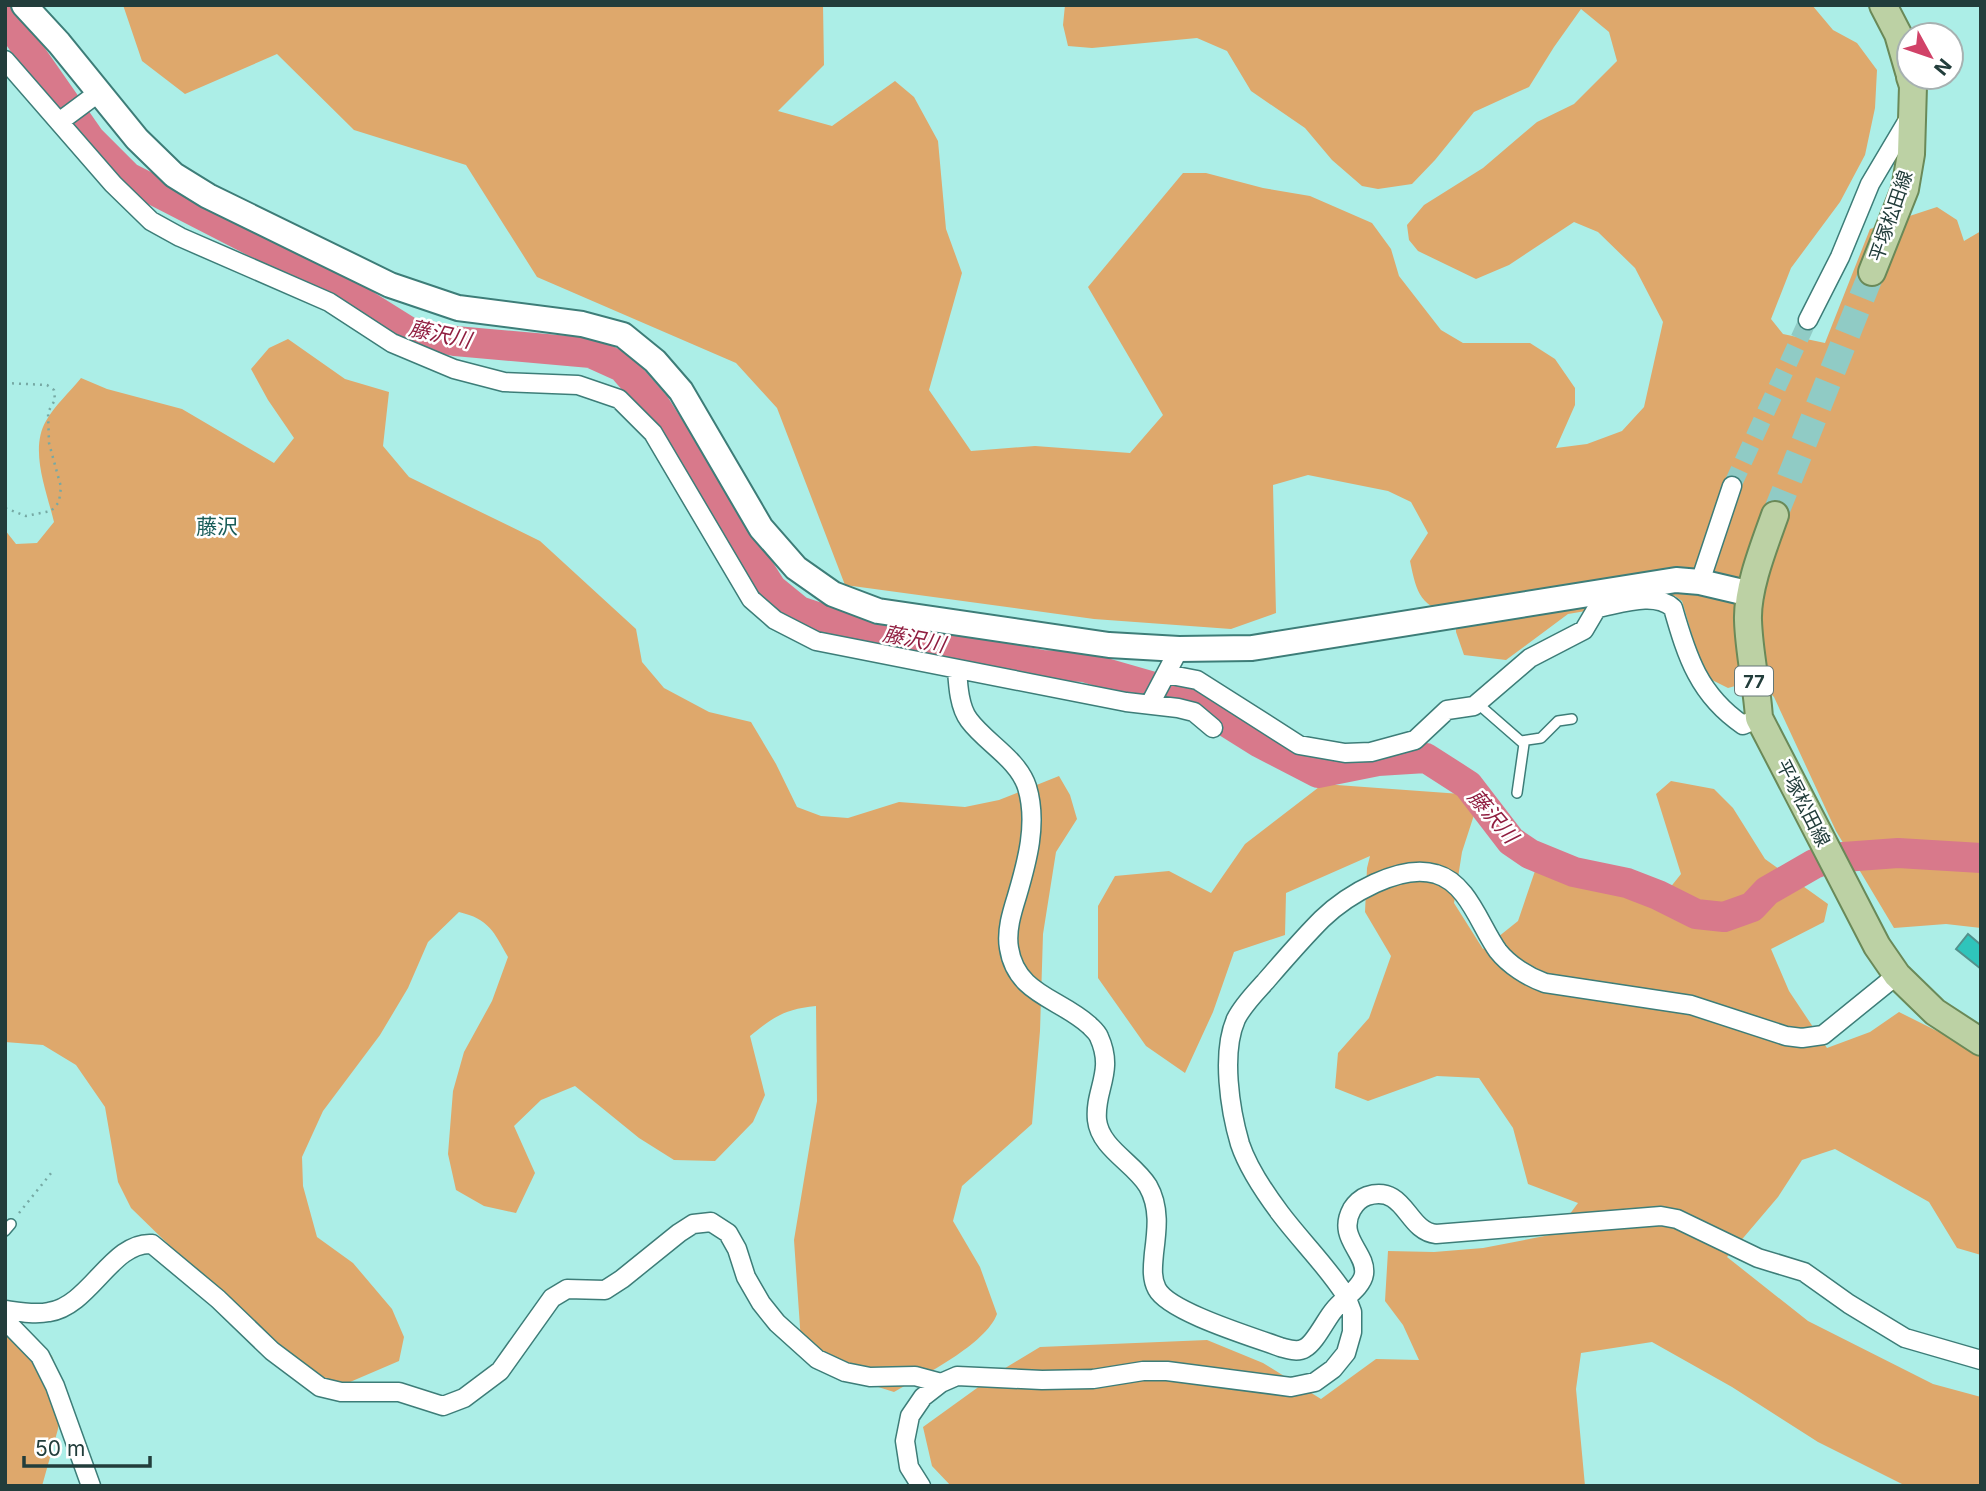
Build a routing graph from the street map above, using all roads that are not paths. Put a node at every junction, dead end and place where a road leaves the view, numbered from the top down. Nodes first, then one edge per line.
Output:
1 (24, 5) edge
2 (1883, 5) edge
3 (1895, 28) edge
4 (5, 60) edge
5 (1913, 91) edge
6 (98, 93) junction
7 (1912, 112) junction
8 (59, 122) junction
9 (1872, 272) tunnel mouth
10 (1808, 320) tunnel mouth
11 (1732, 486) tunnel mouth
12 (1775, 515) tunnel mouth
13 (1700, 582) junction
14 (1751, 594) junction
15 (1179, 649) junction
16 (957, 669) junction
17 (1166, 674) junction
18 (1477, 703) junction
19 (1150, 704) junction
20 (1759, 718) junction
21 (1572, 719) dead end
22 (1213, 728) dead end
23 (1521, 741) junction
24 (1517, 793) dead end
25 (1897, 975) junction
26 (1981, 1042) edge
27 (1346, 1296) junction
28 (5, 1310) edge
29 (5, 1320) edge
30 (1981, 1360) edge
31 (940, 1383) junction
32 (91, 1486) edge
33 (921, 1486) edge

1 - 6 street
2 - 3 main road, 平塚松田線
4 - 8 street
5 - 7 main road, 平塚松田線
6 - 8 street
6 - 15 street
7 - 9 main road, 平塚松田線
7 - 10 street
8 - 16 street
11 - 13 street
12 - 14 main road, 平塚松田線 / 77
13 - 14 street
13 - 15 street
14 - 20 main road, 平塚松田線 / 77
15 - 17 street
16 - 19 street
16 - 27 street
17 - 18 street
17 - 19 street
18 - 20 street
18 - 23 lane
19 - 22 street
20 - 25 main road, 平塚松田線 / 77
21 - 23 lane
23 - 24 lane
25 - 26 main road, 平塚松田線 / 77
25 - 27 street
27 - 30 street
27 - 31 street
28 - 31 street
29 - 32 street
31 - 33 street

